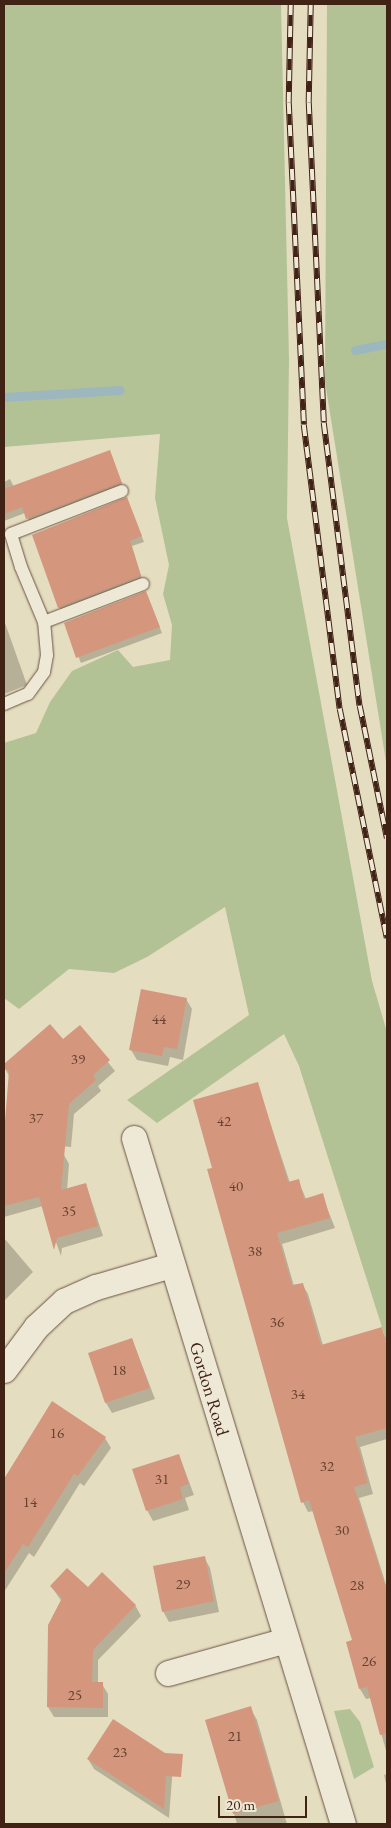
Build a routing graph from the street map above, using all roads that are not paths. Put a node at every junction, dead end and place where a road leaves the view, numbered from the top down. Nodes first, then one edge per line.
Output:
1 (122, 492) dead end
2 (143, 584) dead end
3 (44, 622) junction
4 (4, 704) edge
5 (134, 1138) dead end
6 (171, 1265) junction
7 (4, 1370) edge
8 (286, 1640) junction
9 (168, 1673) dead end
10 (344, 1824) edge

1 - 3 lane
2 - 3 lane
3 - 4 lane
5 - 6 street, Gordon Road
6 - 7 street
6 - 8 street, Gordon Road
8 - 9 street
8 - 10 street, Gordon Road

